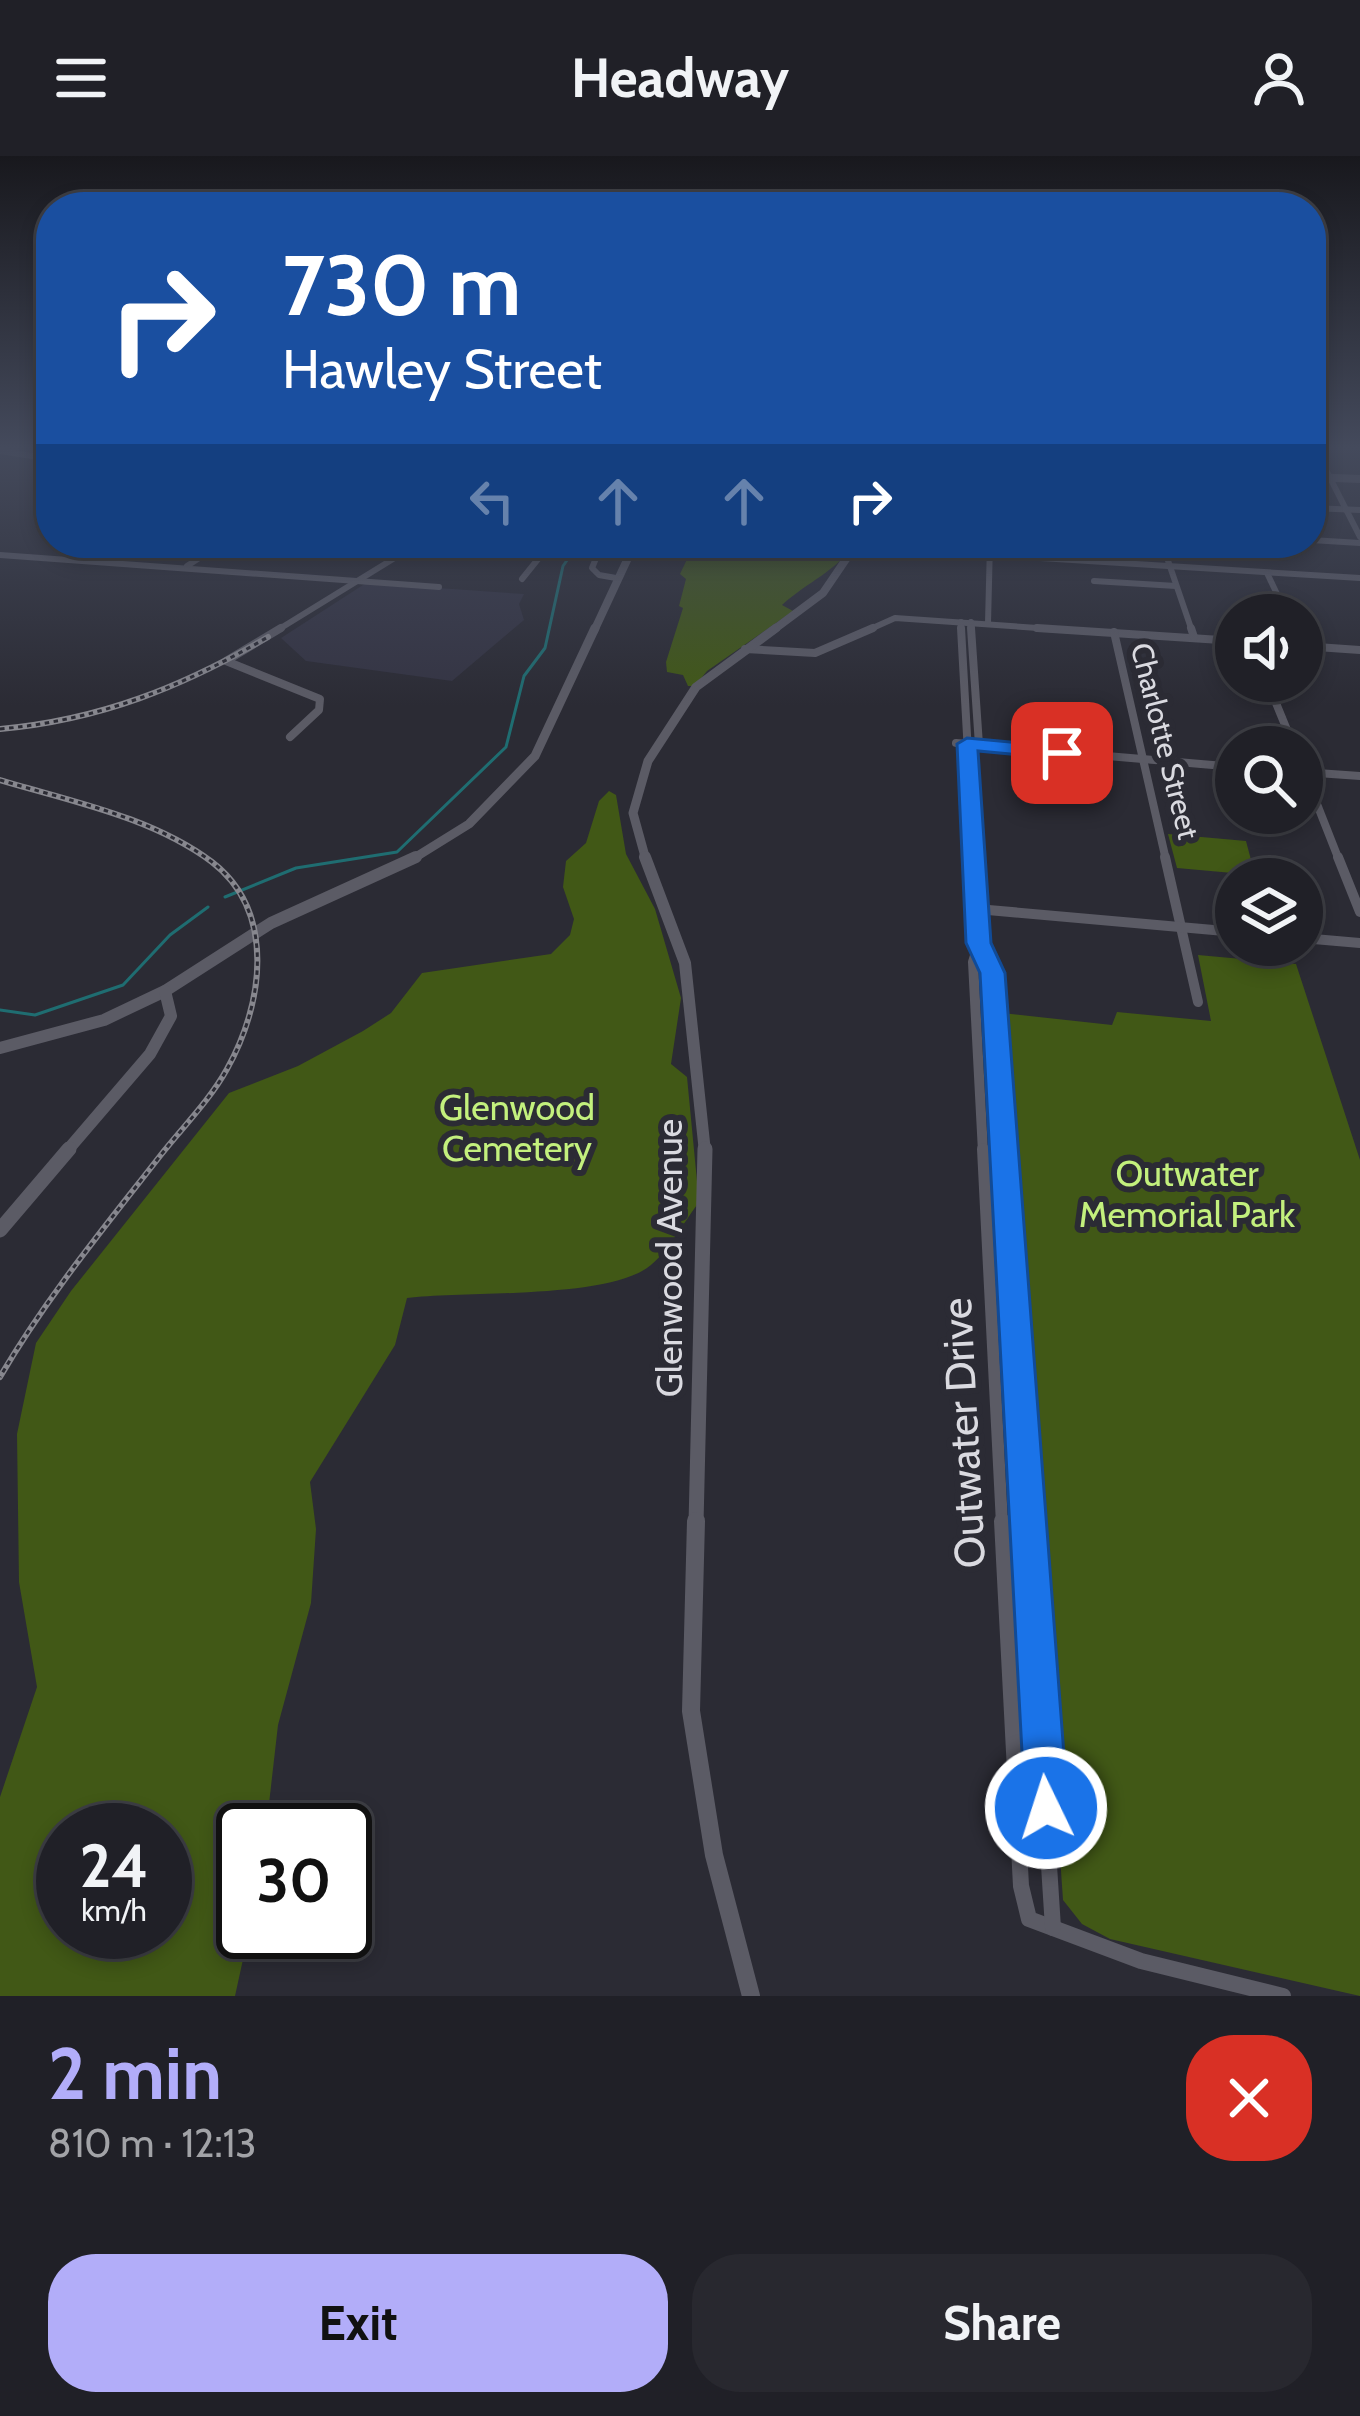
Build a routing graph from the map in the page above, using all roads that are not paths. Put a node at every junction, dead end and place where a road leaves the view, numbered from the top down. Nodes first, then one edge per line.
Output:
1 (1326, 540) edge
2 (1360, 540) edge
3 (0, 556) edge
4 (199, 558) edge
5 (394, 558) edge
6 (539, 558) edge
7 (596, 558) edge
8 (627, 558) edge
9 (847, 558) edge
10 (990, 558) edge
11 (1039, 558) edge
12 (1167, 558) edge
13 (1169, 566) junction
14 (184, 568) junction
15 (1267, 573) junction
16 (616, 578) junction
17 (1360, 578) edge
18 (522, 579) dead end
19 (358, 580) junction
20 (1094, 581) dead end
21 (439, 586) dead end
22 (1176, 586) junction
23 (1277, 594) edge
24 (966, 622) junction
25 (988, 623) junction
26 (1114, 632) junction
27 (1194, 637) junction
28 (1215, 638) edge
29 (1323, 647) edge
30 (742, 649) junction
31 (1360, 650) edge
32 (290, 737) dead end
33 (967, 744) junction
34 (1145, 760) junction
35 (1215, 765) edge
36 (1323, 772) edge
37 (1360, 776) edge
38 (1323, 820) edge
39 (977, 909) junction
40 (1360, 912) edge
41 (1185, 928) junction
42 (1215, 930) edge
43 (1323, 940) edge
44 (979, 943) junction
45 (1360, 943) edge
46 (165, 991) junction
47 (1198, 1002) dead end
48 (0, 1048) edge
49 (0, 1231) edge
50 (1053, 1928) junction
51 (751, 1996) edge
52 (1283, 1996) edge

1 - 2 street
3 - 14 street
4 - 14 street
5 - 19 street
6 - 18 street
7 - 16 street
8 - 16 street
9 - 30 street, Glenwood Avenue
10 - 25 street
11 - 13 street
12 - 13 street
13 - 15 street
13 - 22 street
14 - 19 street
15 - 17 street
15 - 23 street
16 - 46 street
19 - 21 street
19 - 32 street
20 - 22 street
22 - 27 street
24 - 25 street
24 - 30 street
24 - 33 street, Outwater Drive
25 - 26 street
26 - 27 street
26 - 34 street, Charlotte Street
27 - 28 street
29 - 31 street
30 - 51 street, Glenwood Avenue
33 - 34 street
33 - 39 street, Outwater Drive
34 - 35 street
34 - 41 street, Charlotte Street
36 - 37 street
38 - 40 street
39 - 41 street
39 - 44 street, Outwater Drive
41 - 42 street
41 - 47 street, Charlotte Street
43 - 45 street
44 - 50 street, Outwater Drive
44 - 50 street, Outwater Drive
46 - 48 street
46 - 49 street
50 - 52 street

